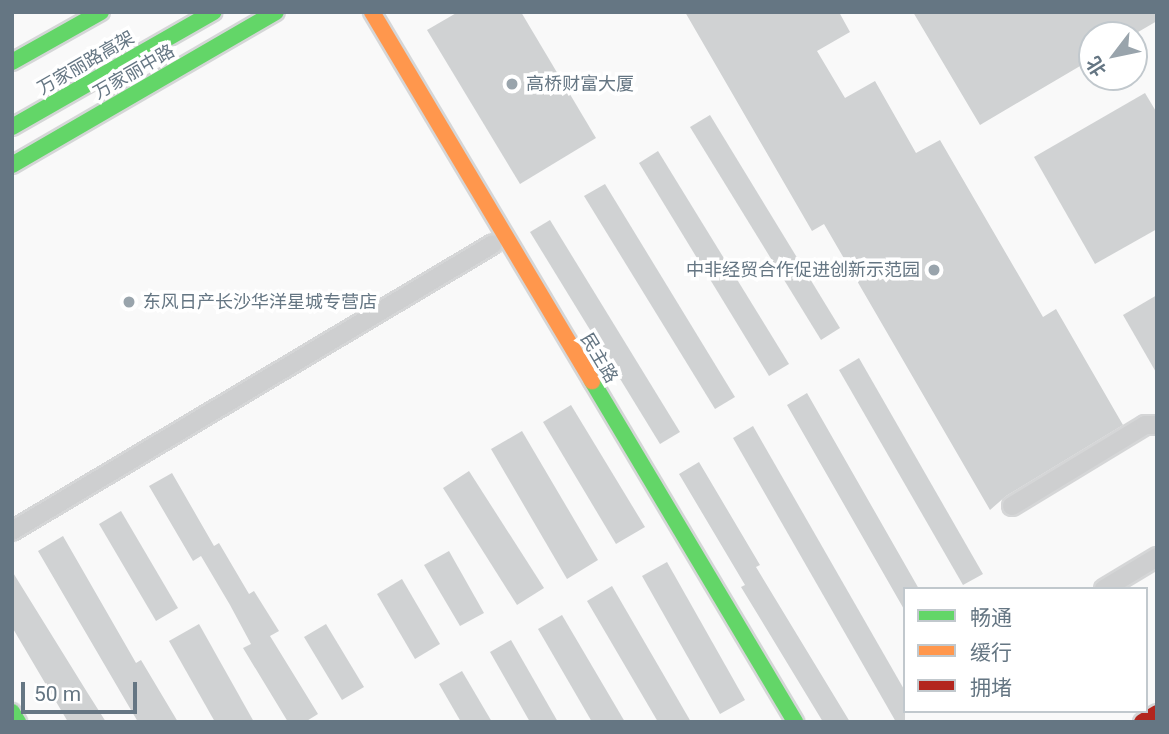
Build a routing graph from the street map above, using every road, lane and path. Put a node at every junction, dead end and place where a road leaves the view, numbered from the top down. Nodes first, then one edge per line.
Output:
1 (101, 12) edge
2 (215, 12) edge
3 (276, 12) edge
4 (355, 12) edge
5 (372, 12) edge
6 (12, 62) edge
7 (12, 127) edge
8 (12, 165) edge
9 (493, 244) junction
10 (1157, 425) edge
11 (1012, 506) dead end
12 (12, 531) edge
13 (1157, 557) edge
14 (1107, 587) edge
15 (12, 712) edge
16 (1157, 713) edge
17 (18, 722) edge
18 (775, 722) edge
19 (795, 722) edge
20 (1142, 722) edge

1 - 6 main road
2 - 7 main road, 万家丽路高架
3 - 8 main road, 万家丽中路
4 - 9 main road, 民主路
5 - 19 main road, 民主路
9 - 12 street
9 - 18 main road, 民主路
10 - 11 street
13 - 14 street
15 - 17 main road
16 - 20 main road

